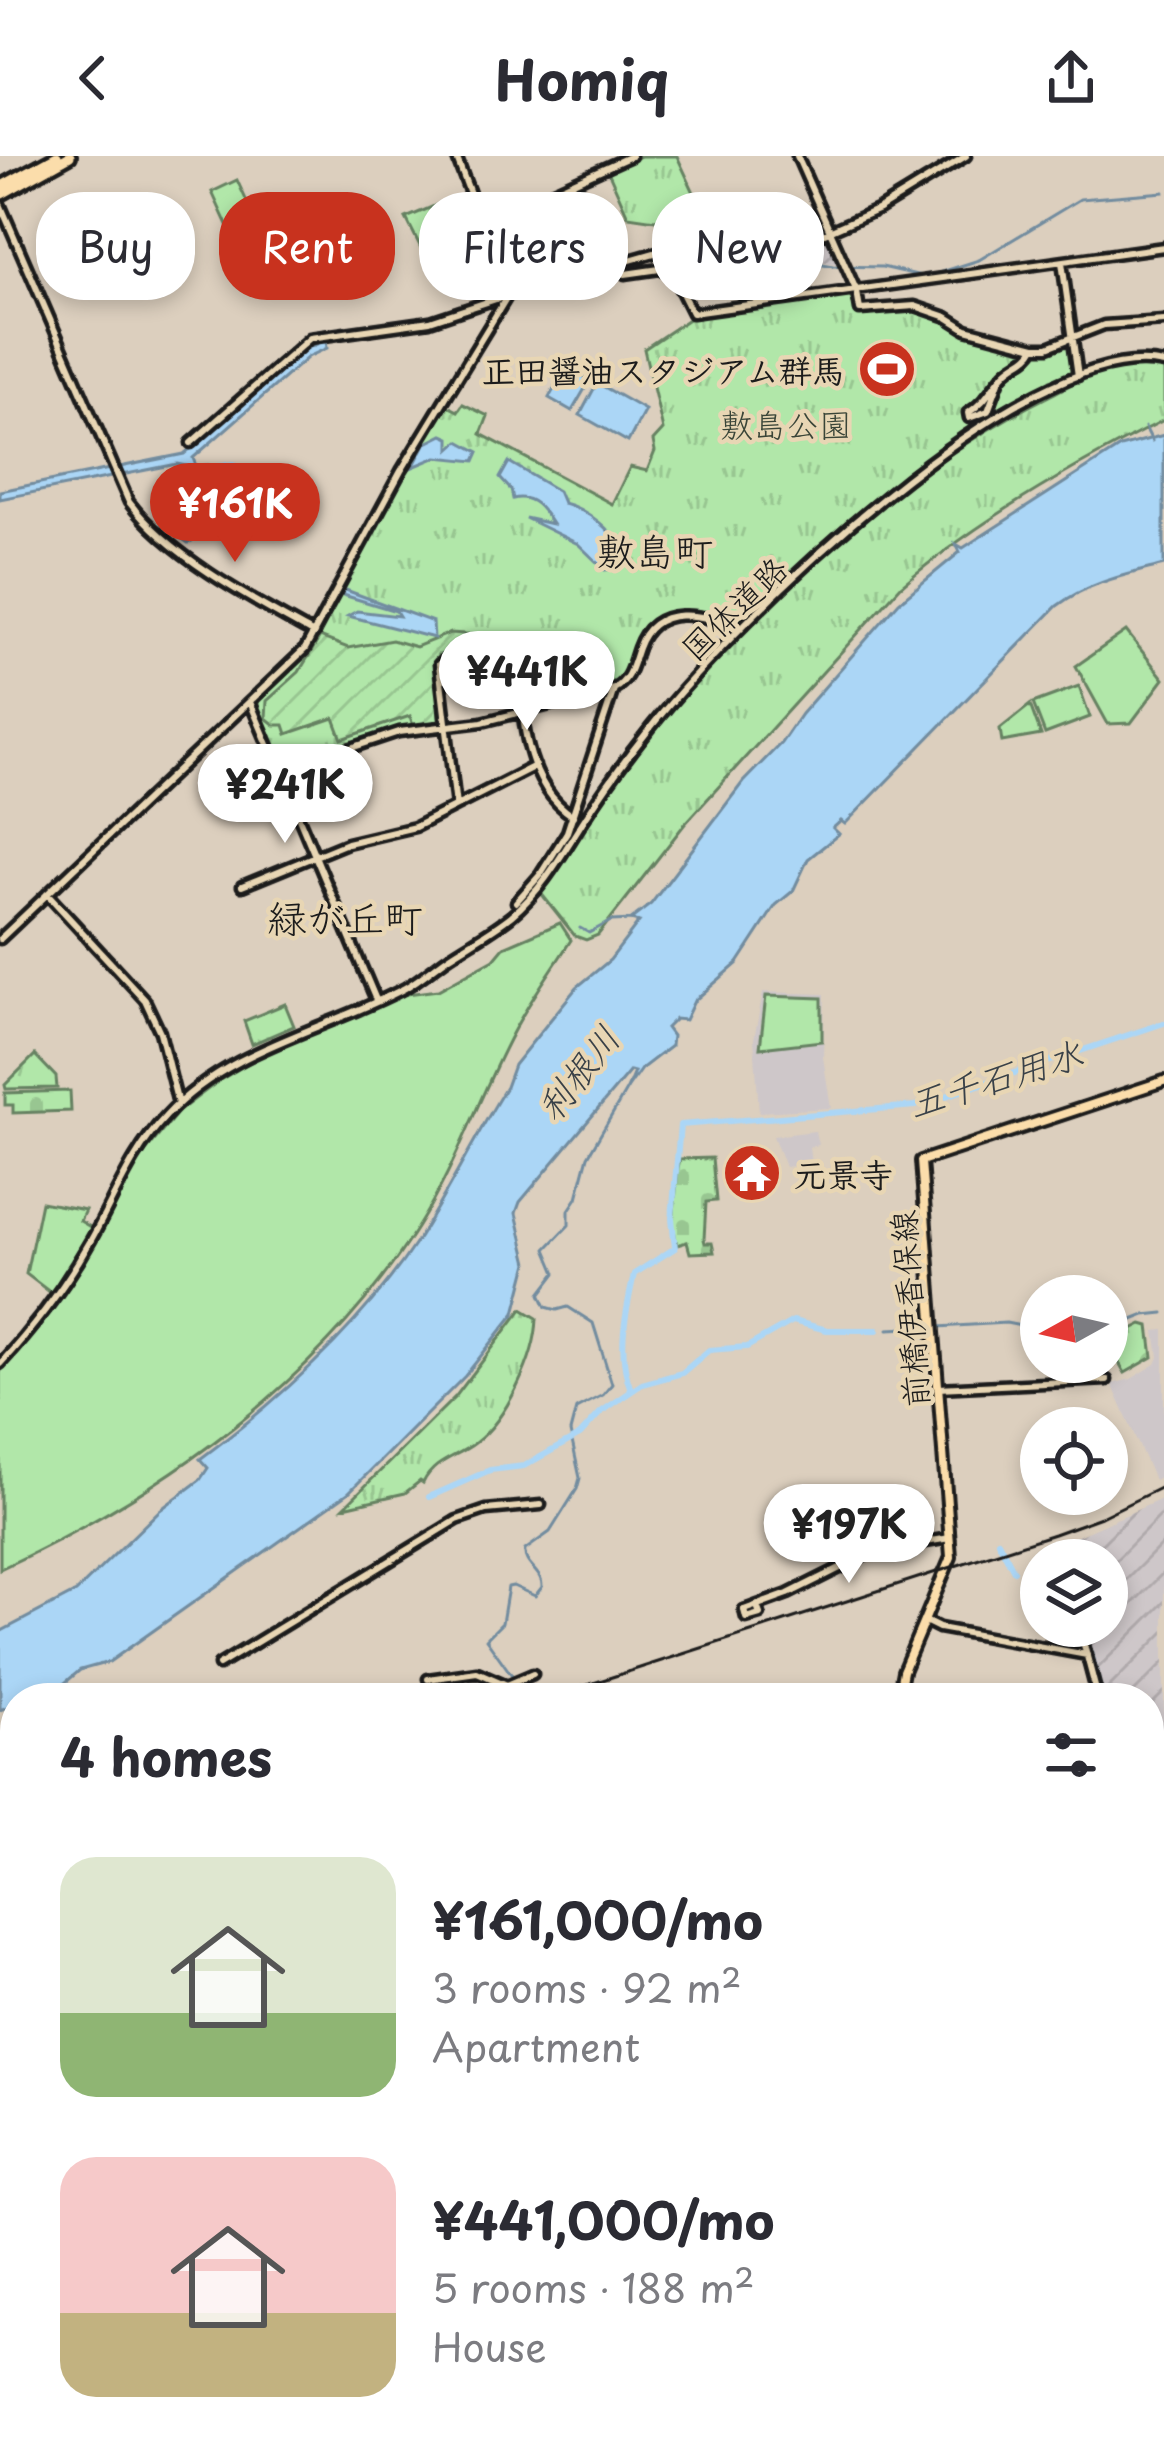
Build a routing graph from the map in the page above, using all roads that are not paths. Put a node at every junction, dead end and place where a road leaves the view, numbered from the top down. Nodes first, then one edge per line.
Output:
1 (56, 156) edge
2 (70, 156) edge
3 (456, 156) edge
4 (632, 156) edge
5 (796, 156) edge
6 (966, 156) edge
7 (0, 191) edge
8 (470, 192) edge
9 (551, 192) edge
10 (0, 204) edge
11 (830, 231) junction
12 (1164, 248) edge
13 (628, 260) edge
14 (1062, 262) junction
15 (628, 274) edge
16 (857, 292) junction
17 (496, 300) edge
18 (506, 300) edge
19 (1164, 321) edge
20 (1073, 337) junction
21 (1035, 347) junction
22 (1164, 364) edge
23 (1078, 376) junction
24 (1000, 379) junction
25 (190, 442) dead end
26 (740, 628) junction
27 (314, 634) junction
28 (614, 689) junction
29 (250, 702) junction
30 (522, 713) junction
31 (445, 724) junction
32 (536, 766) junction
33 (282, 771) junction
34 (456, 806) junction
35 (573, 816) junction
36 (344, 844) junction
37 (317, 855) junction
38 (242, 886) dead end
39 (47, 894) junction
40 (516, 902) dead end
41 (0, 939) edge
42 (376, 1000) junction
43 (1164, 1081) edge
44 (178, 1104) junction
45 (0, 1364) edge
46 (1044, 1383) edge
47 (938, 1388) junction
48 (541, 1505) dead end
49 (950, 1538) junction
50 (744, 1610) dead end
51 (925, 1621) junction
52 (1085, 1647) edge
53 (1087, 1654) junction
54 (219, 1665) dead end
55 (532, 1674) dead end
56 (428, 1679) dead end
57 (498, 1683) edge
58 (506, 1683) edge
59 (900, 1683) edge
60 (1094, 1683) edge

1 - 7 highway
2 - 7 highway
3 - 8 street
4 - 9 street
5 - 11 street
6 - 11 street
10 - 27 street
11 - 13 street
11 - 16 street
12 - 14 street
14 - 16 street
14 - 20 street
15 - 16 street
16 - 21 street
17 - 25 street
18 - 27 street
19 - 20 street
20 - 21 street
20 - 23 street
21 - 24 street
22 - 23 street, 国体道路
23 - 26 street, 国体道路
24 - 24 street
26 - 28 street
26 - 42 street, 国体道路
27 - 29 street
28 - 30 street
28 - 35 street
29 - 33 street
29 - 39 street
30 - 31 street
30 - 31 street
30 - 32 street
31 - 33 street
31 - 34 street
32 - 34 street
32 - 35 street
32 - 36 street
33 - 37 street
34 - 36 street
35 - 40 street
36 - 37 street
37 - 38 street
37 - 42 street
39 - 41 street
39 - 44 street
42 - 44 street, 国体道路
43 - 47 main road, 前橋伊香保線
44 - 45 street, 国体道路
46 - 47 street
47 - 49 main road, 前橋伊香保線
48 - 54 street
49 - 50 street
49 - 51 main road, 前橋伊香保線
51 - 53 street
51 - 59 main road, 前橋伊香保線
52 - 53 street
53 - 60 street
55 - 58 street
56 - 57 street

